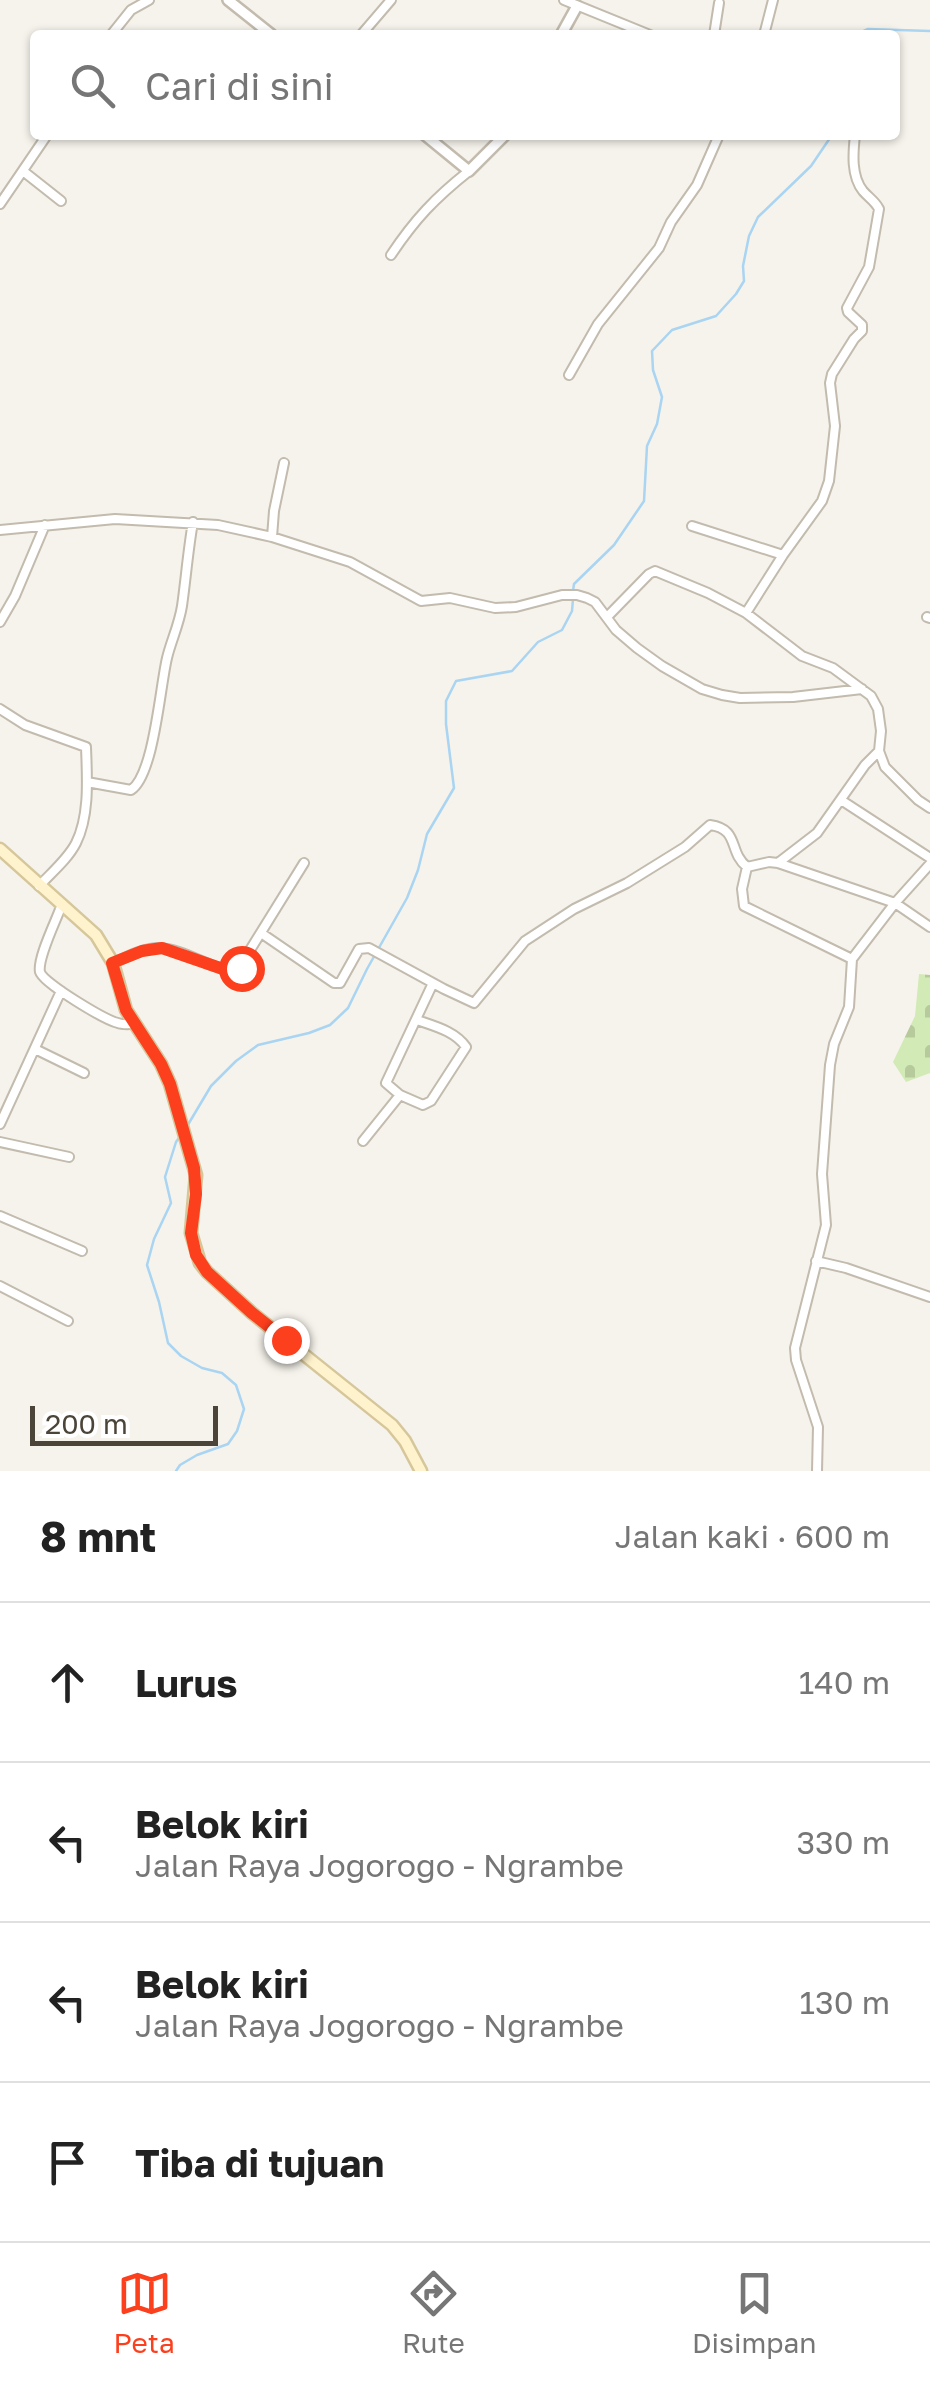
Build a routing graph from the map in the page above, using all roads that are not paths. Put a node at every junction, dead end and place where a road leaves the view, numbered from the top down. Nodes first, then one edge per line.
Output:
1 (148, 0) edge
2 (228, 0) edge
3 (391, 0) edge
4 (564, 0) edge
5 (773, 0) edge
6 (578, 3) edge
7 (719, 3) dead end
8 (115, 30) edge
9 (266, 30) edge
10 (366, 30) edge
11 (563, 30) edge
12 (639, 30) edge
13 (715, 30) edge
14 (765, 30) edge
15 (44, 140) edge
16 (431, 140) edge
17 (499, 140) edge
18 (717, 140) edge
19 (855, 140) edge
20 (23, 171) junction
21 (469, 171) junction
22 (61, 201) dead end
23 (0, 204) edge
24 (390, 255) dead end
25 (568, 376) dead end
26 (284, 464) dead end
27 (193, 522) junction
28 (45, 525) junction
29 (692, 526) dead end
30 (0, 530) edge
31 (272, 536) junction
32 (783, 555) junction
33 (746, 613) junction
34 (607, 617) junction
35 (0, 622) edge
36 (862, 688) junction
37 (0, 708) edge
38 (879, 751) junction
39 (87, 782) junction
40 (841, 800) junction
41 (930, 808) edge
42 (0, 849) edge
43 (930, 861) edge
44 (304, 863) dead end
45 (778, 863) junction
46 (747, 866) junction
47 (39, 886) junction
48 (895, 903) junction
49 (62, 904) junction
50 (930, 927) edge
51 (261, 932) junction
52 (852, 959) junction
53 (112, 963) junction
54 (433, 983) junction
55 (62, 991) junction
56 (417, 1020) junction
57 (134, 1024) junction
58 (35, 1050) junction
59 (84, 1074) dead end
60 (400, 1095) junction
61 (0, 1124) edge
62 (362, 1141) dead end
63 (0, 1142) edge
64 (68, 1157) dead end
65 (0, 1216) edge
66 (82, 1252) dead end
67 (816, 1261) junction
68 (0, 1286) edge
69 (930, 1297) edge
70 (68, 1321) dead end
71 (421, 1471) edge
72 (817, 1471) edge

1 - 8 street
2 - 9 street
3 - 10 street
4 - 6 street
5 - 14 street
6 - 11 street
6 - 12 street
7 - 13 street
15 - 20 street
16 - 21 street
17 - 21 street
18 - 25 street
19 - 32 street
20 - 22 street
20 - 23 street
21 - 24 street
26 - 31 street
27 - 28 street
27 - 31 street
27 - 39 street
28 - 30 street
28 - 35 street
29 - 32 street
31 - 34 street
32 - 33 street
33 - 34 street
33 - 36 street
34 - 36 street
36 - 38 street
37 - 39 street
38 - 40 street
38 - 41 street
39 - 47 street
40 - 43 street
40 - 45 street
42 - 47 main road
43 - 48 street
44 - 51 street
45 - 46 street
45 - 48 street
46 - 52 street
46 - 54 street
47 - 49 main road
48 - 50 street
48 - 52 street
49 - 53 main road
49 - 55 street
51 - 53 street
51 - 54 street
52 - 67 street
53 - 57 main road
54 - 56 street
55 - 57 street
55 - 58 street
56 - 60 street
56 - 60 street
57 - 71 main road
58 - 59 street
58 - 61 street
60 - 62 street
63 - 64 street
65 - 66 street
67 - 69 street
67 - 72 street
68 - 70 street

